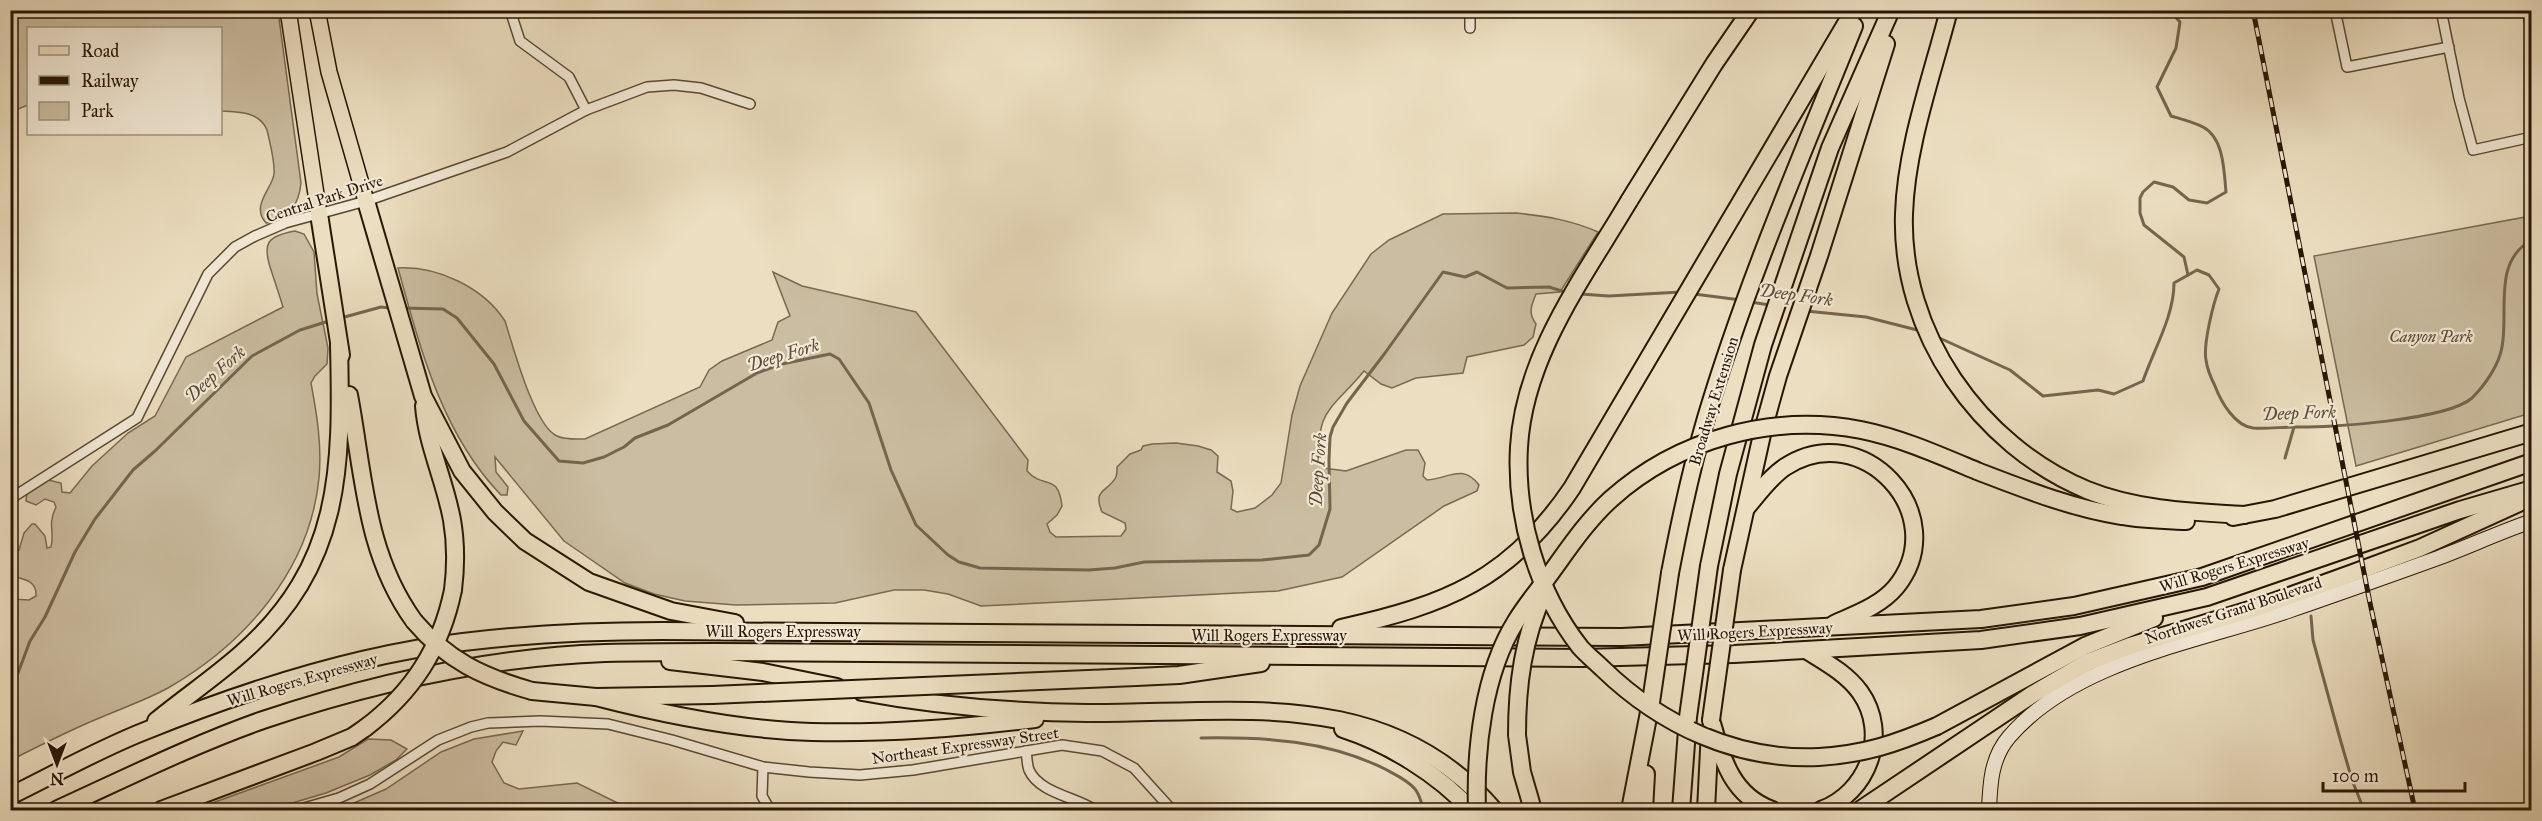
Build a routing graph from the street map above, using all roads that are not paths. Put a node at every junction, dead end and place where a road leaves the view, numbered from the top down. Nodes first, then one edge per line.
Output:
1 (288, 10) edge
2 (317, 10) edge
3 (510, 10) edge
4 (1470, 10) edge
5 (1751, 10) edge
6 (1854, 10) edge
7 (1860, 10) edge
8 (1891, 10) edge
9 (1897, 10) edge
10 (1949, 10) edge
11 (2335, 10) edge
12 (2441, 10) edge
13 (2527, 10) edge
14 (1470, 28) dead end
15 (2532, 32) edge
16 (2449, 47) junction
17 (750, 104) dead end
18 (586, 110) junction
19 (2532, 137) edge
20 (366, 201) junction
21 (319, 214) junction
22 (339, 345) junction
23 (423, 396) junction
24 (2532, 432) edge
25 (2532, 462) edge
26 (2532, 489) edge
27 (2532, 497) edge
28 (10, 499) edge
29 (1744, 511) junction
30 (2244, 515) junction
31 (2532, 521) edge
32 (1564, 556) junction
33 (2207, 597) junction
34 (1825, 628) junction
35 (780, 632) junction
36 (1310, 635) junction
37 (1806, 650) junction
38 (604, 653) junction
39 (1315, 655) junction
40 (596, 697) junction
41 (1651, 702) junction
42 (1290, 712) junction
43 (1087, 713) junction
44 (1711, 720) junction
45 (143, 732) junction
46 (1026, 751) junction
47 (762, 767) junction
48 (10, 796) edge
49 (56, 810) edge
50 (161, 810) edge
51 (297, 810) edge
52 (770, 810) edge
53 (1095, 810) edge
54 (1172, 810) edge
55 (1471, 810) edge
56 (1477, 810) edge
57 (1494, 810) edge
58 (1533, 810) edge
59 (1630, 810) edge
60 (1644, 810) edge
61 (1681, 810) edge
62 (1706, 810) edge
63 (1772, 810) edge
64 (1821, 810) edge
65 (1860, 810) edge
66 (1989, 810) edge

1 - 21 main road
2 - 20 main road
3 - 18 street
4 - 14 street
5 - 33 highway, bridge
6 - 36 highway
7 - 41 highway, Broadway Extension, bridge
8 - 61 highway, Broadway Extension, bridge
9 - 29 highway
10 - 30 highway
11 - 16 street
12 - 16 street
13 - 15 street
16 - 19 street
17 - 18 street, Central Park Drive
18 - 20 street, Central Park Drive
20 - 21 street, Central Park Drive
20 - 23 highway
21 - 22 highway
21 - 28 street, Central Park Drive
22 - 40 highway, bridge
22 - 45 highway
23 - 35 highway
23 - 50 highway, bridge
24 - 30 highway
25 - 34 highway, Will Rogers Expressway
26 - 33 highway, Will Rogers Expressway
27 - 65 highway
29 - 34 highway
29 - 44 highway, bridge
30 - 32 highway, bridge
31 - 66 street, Northwest Grand Boulevard
32 - 56 highway, bridge
32 - 58 highway, bridge
33 - 37 highway, Will Rogers Expressway
34 - 36 highway, Will Rogers Expressway
35 - 36 highway, Will Rogers Expressway
35 - 45 highway, Will Rogers Expressway
37 - 39 highway, Will Rogers Expressway
37 - 64 highway
38 - 39 highway, Will Rogers Expressway
38 - 43 highway
38 - 49 highway, Will Rogers Expressway
39 - 40 highway, bridge
40 - 43 highway
41 - 59 highway
41 - 60 highway, Broadway Extension
42 - 43 highway
42 - 55 highway
42 - 57 highway
44 - 62 highway
44 - 63 highway
45 - 48 highway, Will Rogers Expressway
46 - 47 street, Northeast Expressway Street
46 - 53 street
46 - 54 street, Northeast Expressway Street
47 - 51 street, Northeast Expressway Street
47 - 52 street

